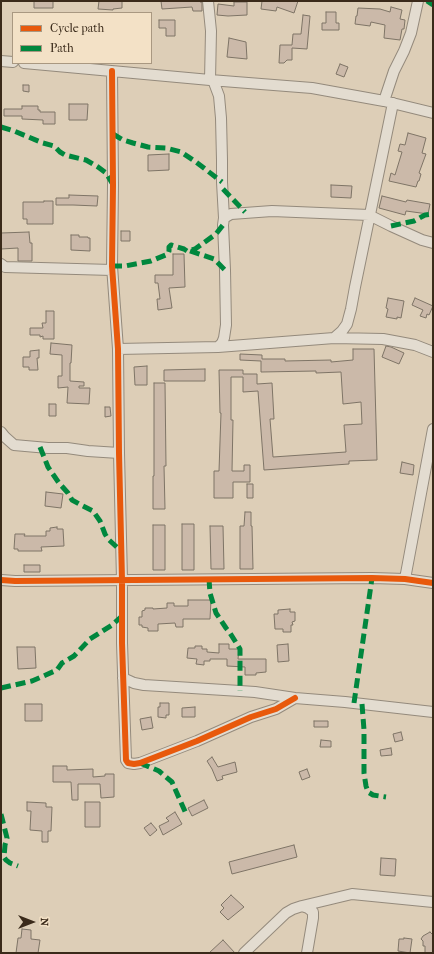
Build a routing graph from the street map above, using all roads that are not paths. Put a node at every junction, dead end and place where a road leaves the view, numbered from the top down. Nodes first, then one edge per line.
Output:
1 (208, 1) edge
2 (418, 1) edge
3 (1, 61) edge
4 (12, 62) edge
5 (35, 64) edge
6 (112, 71) junction
7 (212, 80) junction
8 (389, 102) junction
9 (433, 113) edge
10 (226, 213) junction
11 (370, 215) junction
12 (433, 243) edge
13 (1, 264) edge
14 (112, 270) junction
15 (334, 338) junction
16 (218, 347) junction
17 (118, 349) junction
18 (433, 352) edge
19 (433, 429) edge
20 (1, 432) edge
21 (119, 453) junction
22 (405, 579) junction
23 (1, 580) edge
24 (122, 580) junction
25 (433, 583) edge
26 (123, 678) junction
27 (294, 698) junction
28 (433, 712) edge
29 (433, 902) edge
30 (302, 906) junction
31 (244, 953) edge
32 (307, 953) edge

1 - 7 street
2 - 8 street
3 - 4 street
5 - 6 street
6 - 7 street
6 - 14 street
7 - 8 street
7 - 10 street
8 - 9 street
8 - 11 street
10 - 11 street
10 - 16 street
11 - 12 street
11 - 15 street
13 - 14 street
14 - 17 street
15 - 16 street
15 - 18 street
16 - 17 street
17 - 21 street
19 - 22 street
20 - 21 street
21 - 24 street
22 - 24 street
22 - 25 street
23 - 24 street
24 - 26 street
26 - 27 street
26 - 27 street
27 - 28 street
29 - 30 street
30 - 31 street
30 - 32 street

